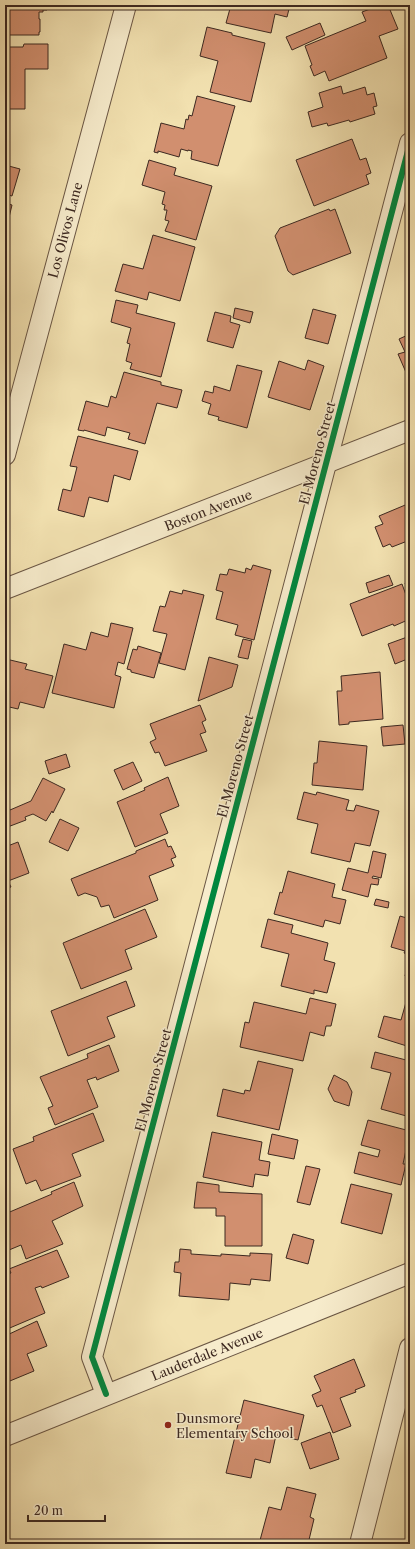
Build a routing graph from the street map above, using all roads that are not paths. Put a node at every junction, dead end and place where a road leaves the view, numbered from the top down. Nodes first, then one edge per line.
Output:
1 (126, 5) edge
2 (410, 143) edge
3 (410, 430) edge
4 (5, 455) edge
5 (325, 464) junction
6 (5, 589) edge
7 (410, 1273) edge
8 (410, 1348) edge
9 (106, 1394) junction
10 (5, 1436) edge
11 (360, 1544) edge

1 - 4 street, Los Olivos Lane
2 - 5 street, El Moreno Street
3 - 5 street, Boston Avenue
5 - 6 street, Boston Avenue
5 - 9 street, El Moreno Street
7 - 9 street, Lauderdale Avenue
8 - 11 street
9 - 10 street, Lauderdale Avenue

